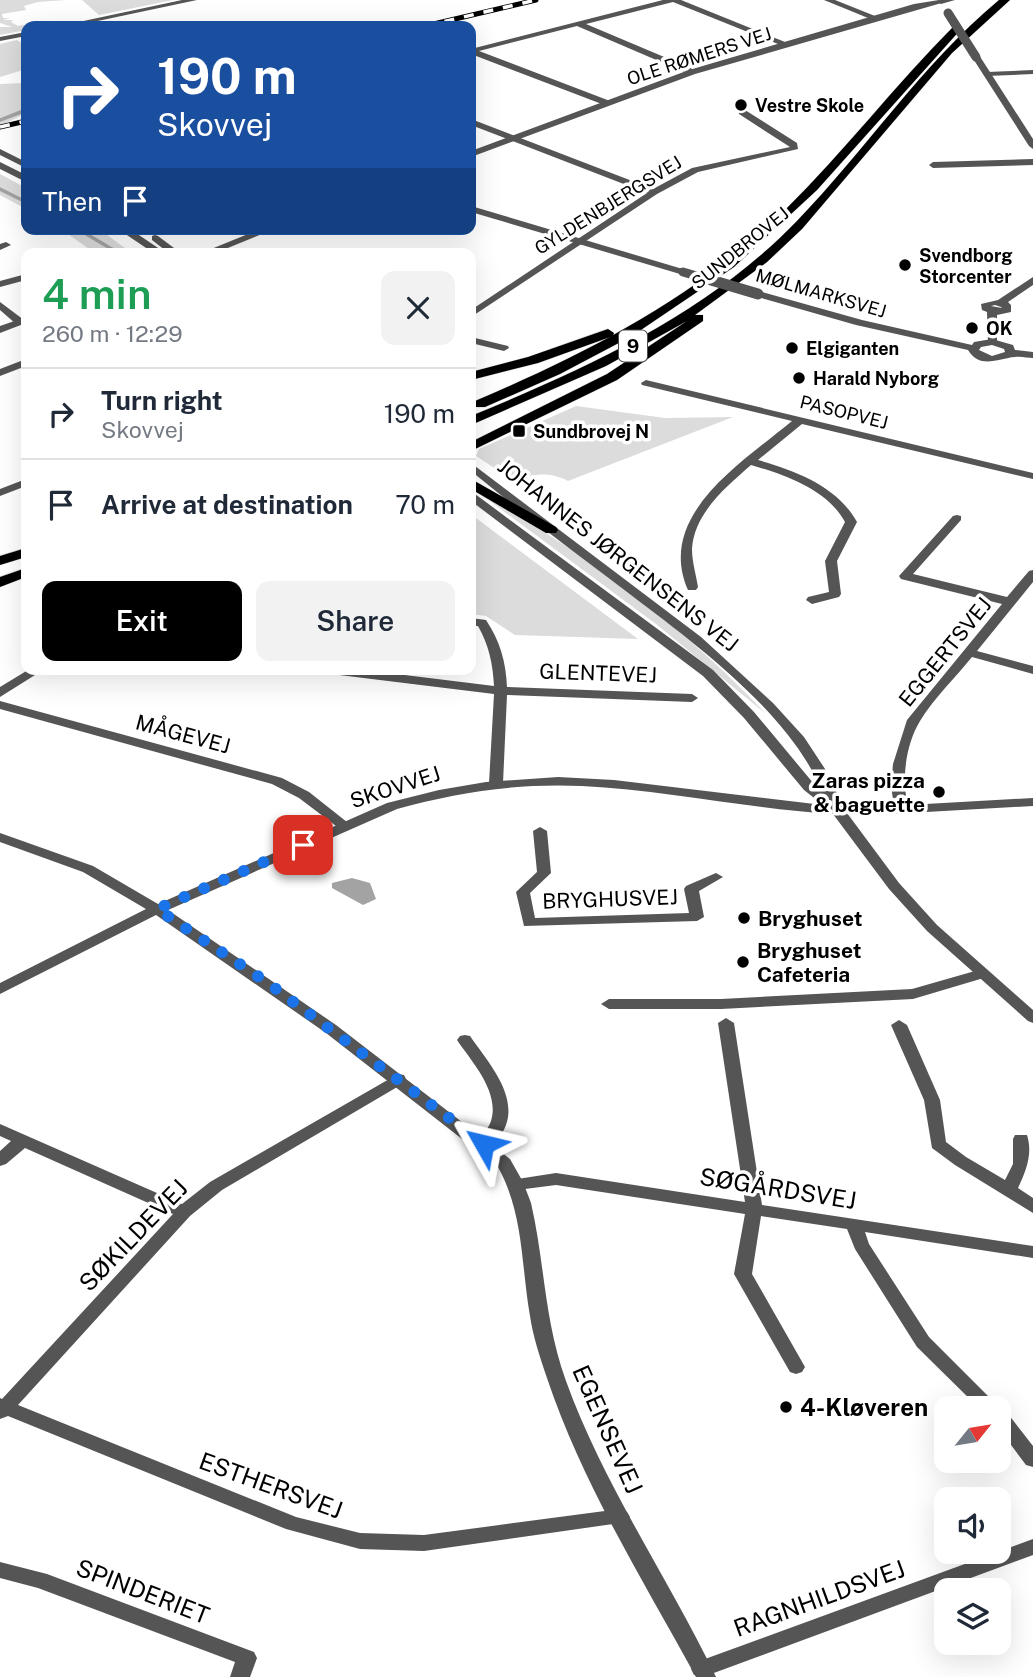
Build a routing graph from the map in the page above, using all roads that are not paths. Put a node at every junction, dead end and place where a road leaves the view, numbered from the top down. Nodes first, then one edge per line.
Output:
1 (193, 0) edge
2 (673, 0) edge
3 (828, 0) edge
4 (988, 0) edge
5 (1005, 0) edge
6 (944, 1) edge
7 (876, 18) junction
8 (89, 21) edge
9 (578, 24) junction
10 (21, 35) edge
11 (0, 39) edge
12 (786, 44) junction
13 (476, 50) edge
14 (476, 53) edge
15 (692, 72) junction
16 (1033, 72) edge
17 (987, 74) junction
18 (607, 103) junction
19 (742, 112) dead end
20 (476, 124) edge
21 (513, 138) junction
22 (1033, 146) edge
23 (0, 152) edge
24 (476, 152) edge
25 (21, 162) edge
26 (1033, 162) edge
27 (0, 165) edge
28 (933, 165) dead end
29 (21, 176) edge
30 (654, 192) junction
31 (476, 210) edge
32 (125, 235) edge
33 (132, 235) edge
34 (150, 235) edge
35 (253, 235) edge
36 (581, 242) junction
37 (779, 245) junction
38 (143, 248) edge
39 (153, 248) edge
40 (169, 248) edge
41 (220, 248) edge
42 (744, 253) junction
43 (21, 278) edge
44 (1033, 280) edge
45 (0, 284) edge
46 (0, 305) edge
47 (476, 311) edge
48 (21, 320) edge
49 (21, 322) edge
50 (0, 330) edge
51 (476, 341) edge
52 (992, 342) junction
53 (504, 348) dead end
54 (973, 348) junction
55 (1011, 353) junction
56 (1033, 355) edge
57 (21, 364) edge
58 (0, 373) edge
59 (476, 375) edge
60 (646, 383) dead end
61 (476, 406) edge
62 (476, 419) edge
63 (801, 419) junction
64 (476, 445) edge
65 (752, 462) junction
66 (476, 471) edge
67 (1033, 476) edge
68 (21, 484) edge
69 (476, 486) edge
70 (0, 493) edge
71 (476, 500) edge
72 (957, 518) dead end
73 (551, 530) junction
74 (21, 554) edge
75 (0, 561) edge
76 (21, 561) edge
77 (0, 568) edge
78 (21, 574) edge
79 (1033, 574) edge
80 (0, 582) edge
81 (21, 584) edge
82 (692, 587) dead end
83 (0, 590) edge
84 (812, 600) dead end
85 (1011, 602) junction
86 (476, 622) edge
87 (970, 653) junction
88 (1033, 670) edge
89 (29, 675) edge
90 (372, 675) edge
91 (502, 691) junction
92 (0, 693) edge
93 (692, 698) dead end
94 (0, 705) edge
95 (496, 783) junction
96 (1033, 802) edge
97 (902, 809) junction
98 (837, 810) junction
99 (345, 826) junction
100 (540, 831) dead end
101 (0, 837) edge
102 (716, 877) dead end
103 (157, 909) junction
104 (982, 974) junction
105 (0, 989) edge
106 (609, 1004) dead end
107 (1033, 1018) edge
108 (726, 1023) dead end
109 (899, 1024) dead end
110 (465, 1040) dead end
111 (398, 1079) junction
112 (0, 1130) edge
113 (1021, 1139) dead end
114 (22, 1141) junction
115 (484, 1144) junction
116 (0, 1160) edge
117 (517, 1184) junction
118 (1009, 1188) junction
119 (1033, 1207) edge
120 (754, 1209) junction
121 (184, 1213) junction
122 (853, 1224) junction
123 (1033, 1252) edge
124 (796, 1367) dead end
125 (979, 1396) edge
126 (2, 1409) edge
127 (1012, 1432) edge
128 (1033, 1460) edge
129 (620, 1517) junction
130 (1033, 1547) edge
131 (0, 1570) edge
132 (704, 1673) edge
133 (240, 1677) edge

1 - 8 street
2 - 9 street
2 - 12 street
3 - 7 street
4 - 42 main road, SUNDBROVEJ / 9
5 - 37 main road, SUNDBROVEJ / 9
6 - 7 street, OLE RØMERS VEJ
6 - 17 street, bridge
7 - 12 street, OLE RØMERS VEJ
9 - 13 street
9 - 15 street
10 - 11 street
12 - 15 street, OLE RØMERS VEJ
14 - 18 street
15 - 18 street, OLE RØMERS VEJ
16 - 17 street
17 - 22 street
18 - 21 street, OLE RØMERS VEJ
19 - 30 street, GYLDENBJERGSVEJ
20 - 21 street
21 - 24 street, OLE RØMERS VEJ
21 - 30 street
23 - 25 street
26 - 28 street
27 - 29 street
30 - 36 street, GYLDENBJERGSVEJ
31 - 36 street, MØLMARKSVEJ
32 - 38 street
33 - 39 street
34 - 40 street
35 - 41 street
36 - 47 street, GYLDENBJERGSVEJ
36 - 54 street, MØLMARKSVEJ, bridge
37 - 62 main road, SUNDBROVEJ / 9
37 - 64 main road
42 - 59 main road
42 - 61 main road, SUNDBROVEJ / 9
43 - 45 street
44 - 52 street
46 - 48 street
49 - 50 street
51 - 53 street
52 - 54 street
52 - 55 street
54 - 55 street, MØLMARKSVEJ
55 - 56 street
57 - 58 street
60 - 63 street, PASOPVEJ
63 - 65 street
63 - 67 street, PASOPVEJ
65 - 82 street
65 - 84 street
66 - 73 street, JOHANNES JØRGENSENS VEJ
68 - 70 street
69 - 73 main road
71 - 98 street, JOHANNES JØRGENSENS VEJ
72 - 85 street, EGGERTSVEJ
73 - 98 street, JOHANNES JØRGENSENS VEJ
74 - 75 main road
76 - 77 main road
78 - 80 main road
79 - 85 street, EGGERTSVEJ
81 - 83 main road
85 - 87 street, EGGERTSVEJ
86 - 91 street
87 - 88 street
87 - 97 street, EGGERTSVEJ
89 - 92 street
90 - 91 street, GLENTEVEJ
91 - 93 street, GLENTEVEJ
91 - 95 street
94 - 99 street, MÅGEVEJ
95 - 98 street, SKOVVEJ
95 - 99 street, SKOVVEJ
96 - 97 street, SKOVVEJ
97 - 98 street, SKOVVEJ
98 - 104 street, JOHANNES JØRGENSENS VEJ
99 - 103 street, SKOVVEJ
100 - 102 street, BRYGHUSVEJ
101 - 103 street
103 - 105 street, SKOVVEJ
103 - 111 street
104 - 106 street
104 - 107 street, JOHANNES JØRGENSENS VEJ
108 - 120 street
109 - 118 street
110 - 115 street
111 - 115 street
111 - 121 street, SØKILDEVEJ
112 - 114 street
113 - 118 street
114 - 116 street
114 - 121 street
115 - 117 street
117 - 120 street, SØGÅRDSVEJ
117 - 129 street, EGENSEVEJ
118 - 119 street
120 - 122 street, SØGÅRDSVEJ
120 - 124 street
121 - 126 street, SØKILDEVEJ
122 - 123 street, SØGÅRDSVEJ
122 - 125 street
126 - 129 street, ESTHERSVEJ
127 - 128 street
129 - 132 street, EGENSEVEJ
130 - 132 street, RAGNHILDSVEJ
131 - 133 street, SPINDERIET

